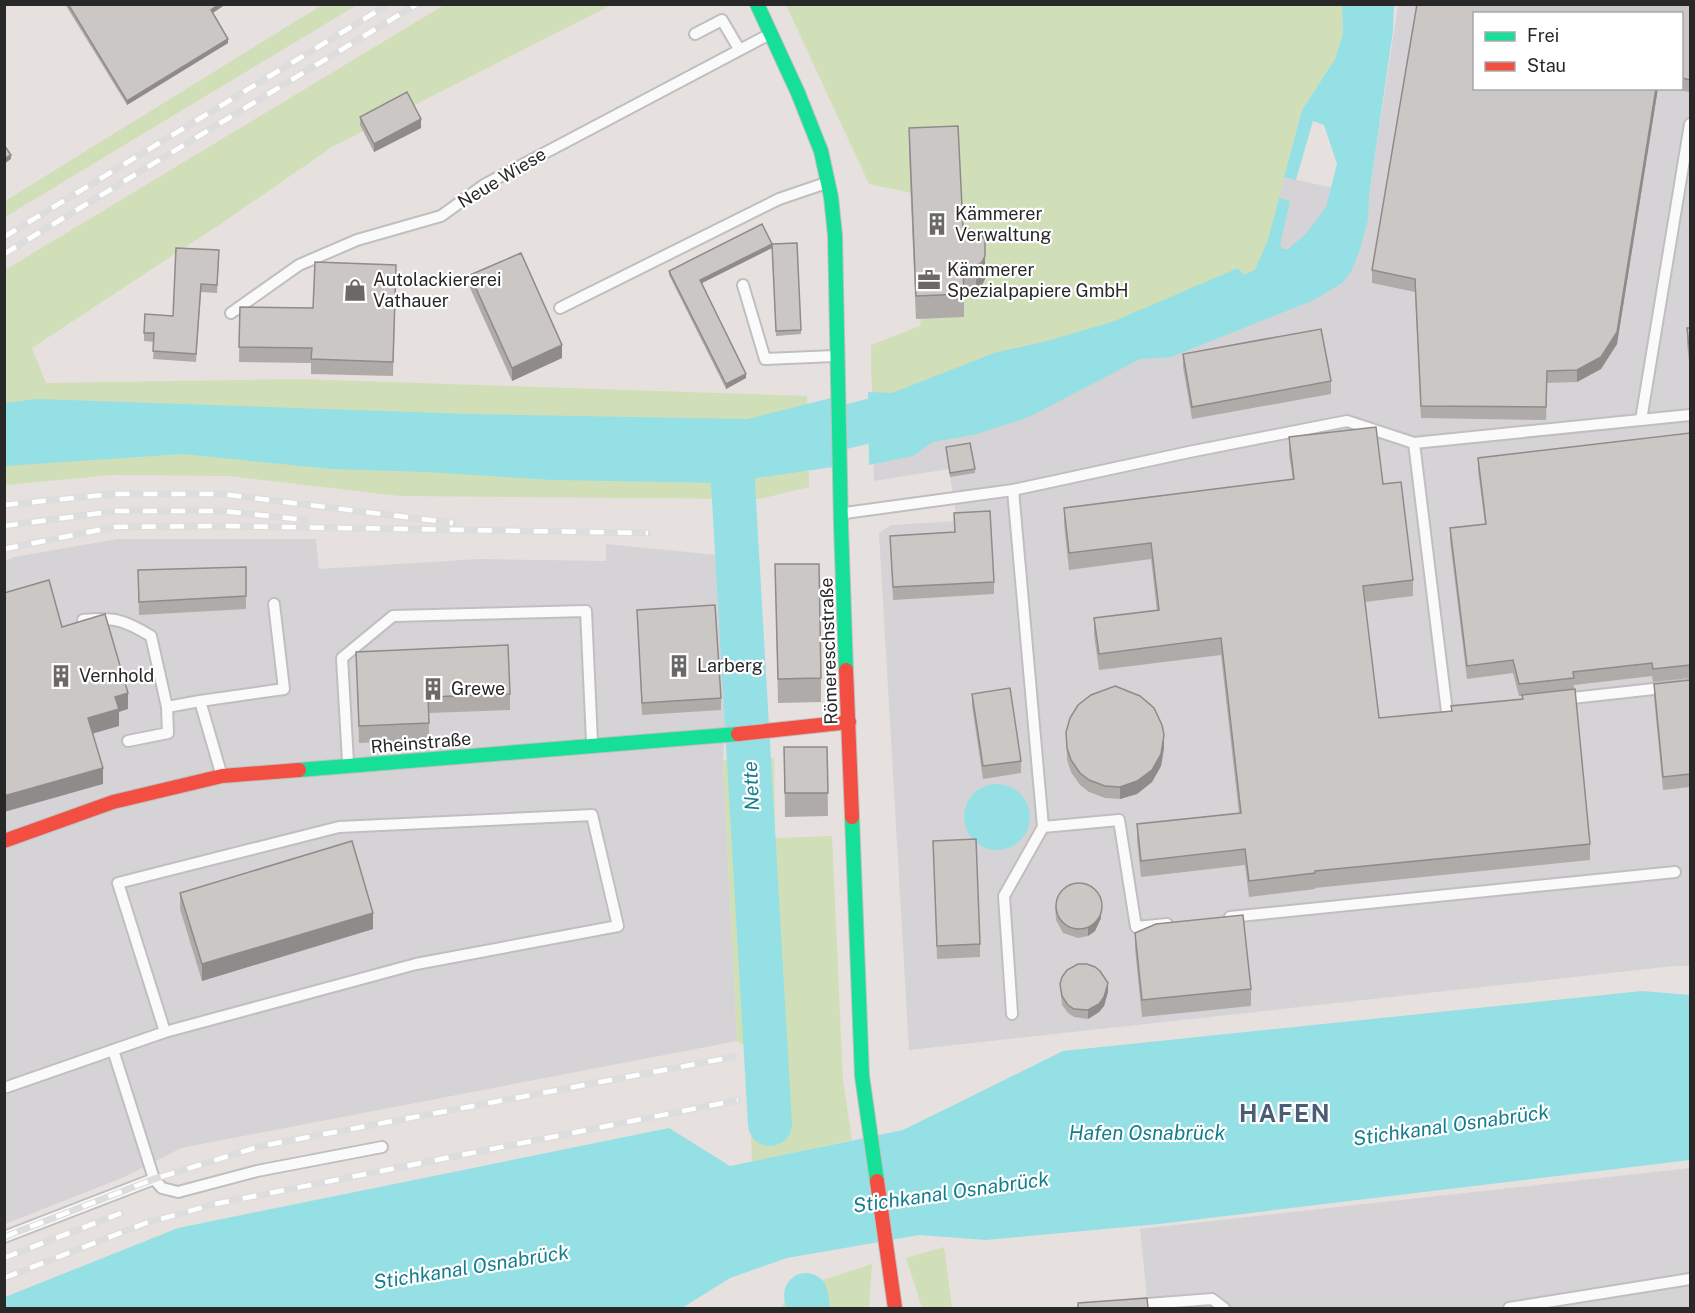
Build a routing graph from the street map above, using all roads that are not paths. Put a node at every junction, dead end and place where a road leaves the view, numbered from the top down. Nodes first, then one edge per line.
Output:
1 (757, 4) edge
2 (771, 33) junction
3 (695, 34) dead end
4 (739, 49) junction
5 (1690, 124) edge
6 (828, 182) junction
7 (744, 285) dead end
8 (560, 308) dead end
9 (231, 313) dead end
10 (839, 356) junction
11 (1690, 415) edge
12 (1641, 420) junction
13 (1414, 443) junction
14 (1012, 490) junction
15 (841, 513) junction
16 (274, 604) dead end
17 (83, 620) edge
18 (1690, 685) edge
19 (200, 701) junction
20 (1552, 701) edge
21 (167, 707) junction
22 (1470, 710) edge
23 (849, 723) junction
24 (128, 741) dead end
25 (592, 746) junction
26 (348, 767) junction
27 (222, 776) junction
28 (1044, 827) junction
29 (4, 841) edge
30 (1675, 872) dead end
31 (1218, 919) edge
32 (1183, 922) edge
33 (1012, 1014) dead end
34 (165, 1032) junction
35 (113, 1050) junction
36 (4, 1088) edge
37 (382, 1148) dead end
38 (154, 1179) junction
39 (4, 1237) edge
40 (1690, 1279) edge
41 (1129, 1305) edge
42 (1174, 1305) edge
43 (895, 1308) edge
44 (1224, 1308) edge
45 (1509, 1308) edge

1 - 2 main road, Römereschstraße
2 - 4 lane, Neue Wiese
2 - 6 main road, Römereschstraße
3 - 4 lane
4 - 9 lane, Neue Wiese
5 - 12 lane
6 - 8 lane
6 - 10 main road, Römereschstraße
7 - 10 lane
10 - 15 main road, Römereschstraße
11 - 12 lane
12 - 13 lane
13 - 14 lane
13 - 22 lane
14 - 15 lane
14 - 28 lane
15 - 23 main road, Römereschstraße
16 - 19 lane
17 - 21 lane
18 - 20 lane
19 - 21 lane
19 - 27 lane
21 - 24 lane
23 - 25 main road, Rheinstraße
23 - 43 main road, Römereschstraße
25 - 26 main road, Rheinstraße
25 - 26 lane
26 - 27 main road, Rheinstraße
27 - 29 main road, Rheinstraße
28 - 32 lane
28 - 33 lane
30 - 31 lane
34 - 34 lane
34 - 35 lane
35 - 36 lane
35 - 38 lane
37 - 38 lane
38 - 39 lane
40 - 45 lane
41 - 42 lane
42 - 44 lane

